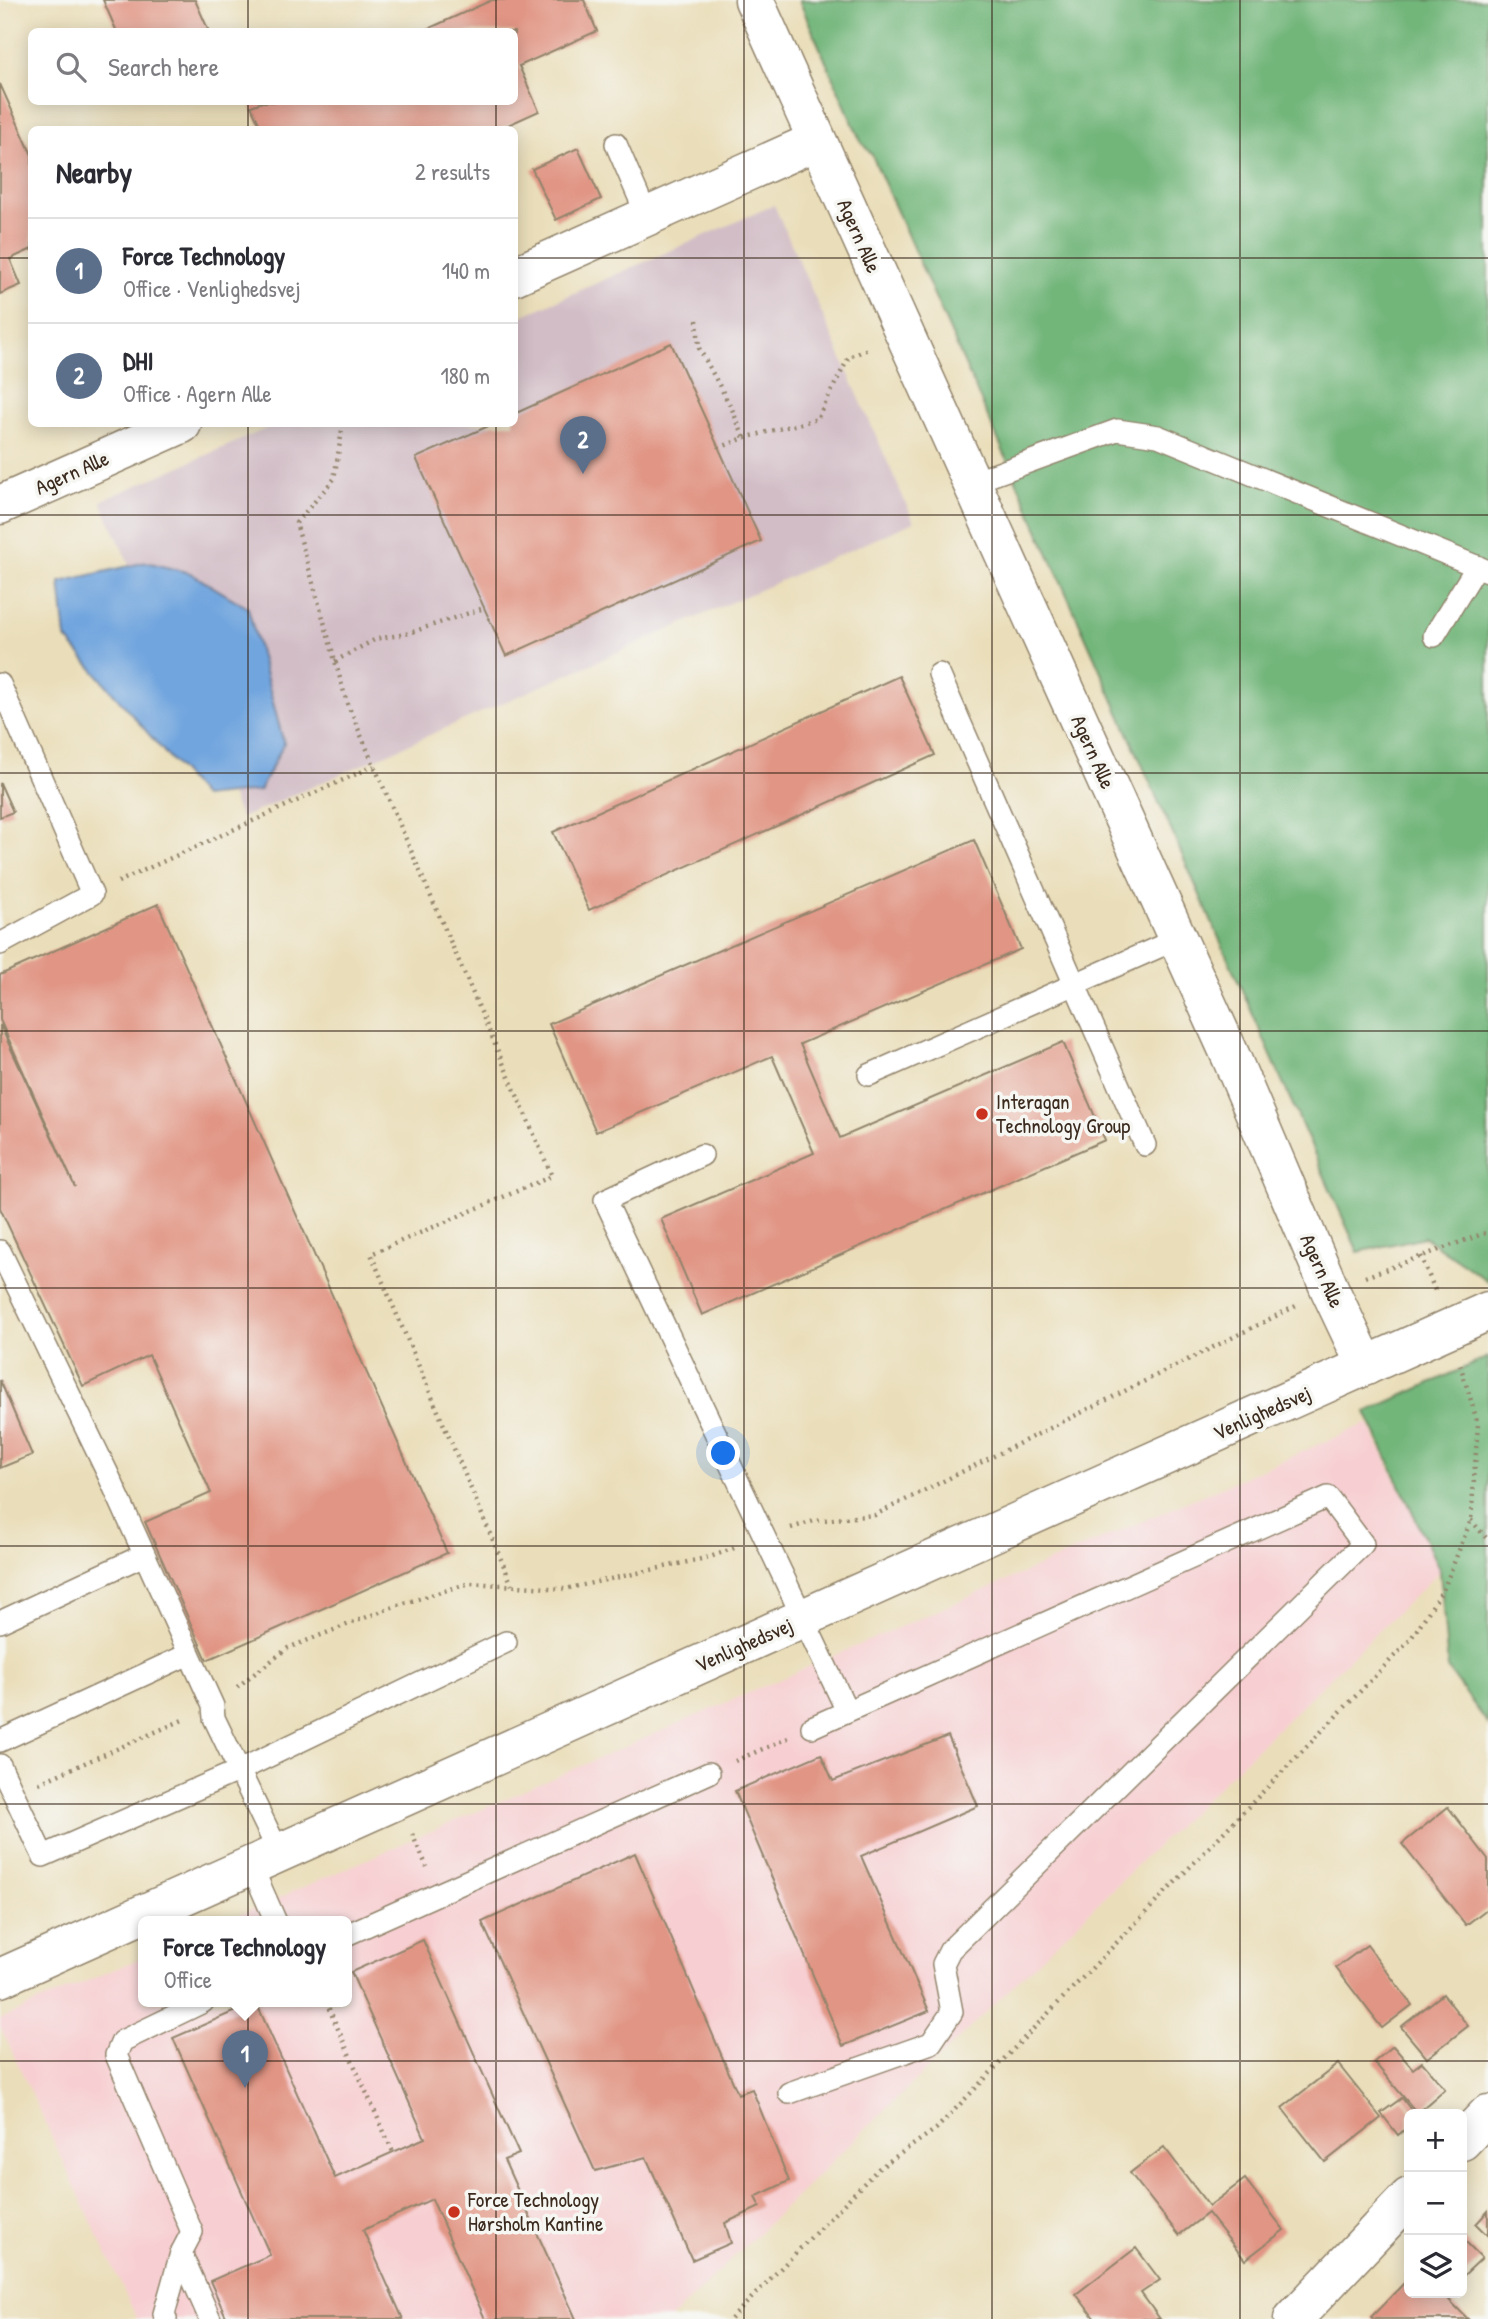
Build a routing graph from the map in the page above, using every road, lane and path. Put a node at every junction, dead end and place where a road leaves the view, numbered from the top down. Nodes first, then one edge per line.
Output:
1 (754, 0) edge
2 (816, 141) junction
3 (616, 144) dead end
4 (647, 216) junction
5 (518, 274) edge
6 (697, 320) dead end
7 (903, 334) junction
8 (175, 427) edge
9 (343, 427) edge
10 (744, 438) junction
11 (719, 447) dead end
12 (971, 483) junction
13 (0, 505) edge
14 (1482, 569) edge
15 (484, 608) dead end
16 (1434, 636) dead end
17 (335, 661) junction
18 (939, 674) dead end
19 (0, 684) edge
20 (374, 766) junction
21 (92, 894) junction
22 (1177, 939) junction
23 (0, 944) edge
24 (1075, 984) junction
25 (869, 1074) dead end
26 (1145, 1145) dead end
27 (702, 1155) dead end
28 (1488, 1232) edge
29 (0, 1251) edge
30 (1421, 1256) junction
31 (1329, 1290) junction
32 (1488, 1311) edge
33 (1450, 1328) junction
34 (1366, 1366) junction
35 (1471, 1520) junction
36 (763, 1537) junction
37 (1488, 1540) edge
38 (144, 1555) junction
39 (512, 1586) junction
40 (395, 1606) dead end
41 (802, 1619) junction
42 (0, 1622) edge
43 (506, 1642) dead end
44 (190, 1654) junction
45 (847, 1712) junction
46 (812, 1727) joint
47 (0, 1741) edge
48 (735, 1761) dead end
49 (0, 1765) edge
50 (240, 1770) junction
51 (709, 1773) dead end
52 (396, 1800) junction
53 (265, 1859) junction
54 (439, 1894) junction
55 (138, 1916) edge
56 (138, 1916) edge
57 (275, 1916) edge
58 (352, 1932) edge
59 (0, 1978) edge
60 (193, 2007) edge
61 (328, 2007) edge
62 (789, 2093) dead end
63 (1488, 2114) edge
64 (1467, 2136) edge
65 (393, 2152) dead end
66 (1404, 2202) edge
67 (181, 2253) junction
68 (166, 2319) edge
69 (210, 2319) edge
70 (731, 2319) edge
71 (1293, 2319) edge

1 - 2 street, Agern Alle
2 - 4 street
2 - 7 street, Agern Alle
3 - 4 lane
4 - 5 street
6 - 10 path
7 - 10 path
7 - 12 street, Agern Alle
8 - 13 street, Agern Alle
9 - 17 path
10 - 11 path
12 - 14 lane
12 - 22 street, Agern Alle
14 - 16 lane
15 - 17 path
17 - 20 path
18 - 24 lane
19 - 21 lane
20 - 21 path
20 - 39 path
21 - 23 lane
22 - 24 lane
22 - 31 street, Agern Alle
24 - 25 lane
24 - 26 lane
27 - 36 lane
28 - 30 path
29 - 38 lane
30 - 31 path
30 - 33 path
31 - 34 street, Agern Alle
31 - 36 path
32 - 33 street, Venlighedsvej
33 - 34 street, Venlighedsvej
33 - 35 path
34 - 41 street, Venlighedsvej
35 - 37 path
35 - 70 path
36 - 39 path
36 - 41 lane
38 - 42 lane
38 - 44 lane
39 - 40 path
41 - 45 lane
41 - 52 street, Venlighedsvej
43 - 50 lane
44 - 47 lane
44 - 50 lane
45 - 46 lane
45 - 62 lane
46 - 48 path
49 - 50 lane
50 - 53 lane
51 - 54 lane
52 - 53 street, Venlighedsvej
52 - 54 path
53 - 56 street, Venlighedsvej
53 - 57 lane
54 - 58 lane
55 - 59 street, Venlighedsvej
60 - 67 lane
61 - 65 path
63 - 64 street
66 - 71 street
67 - 68 lane
67 - 69 lane

